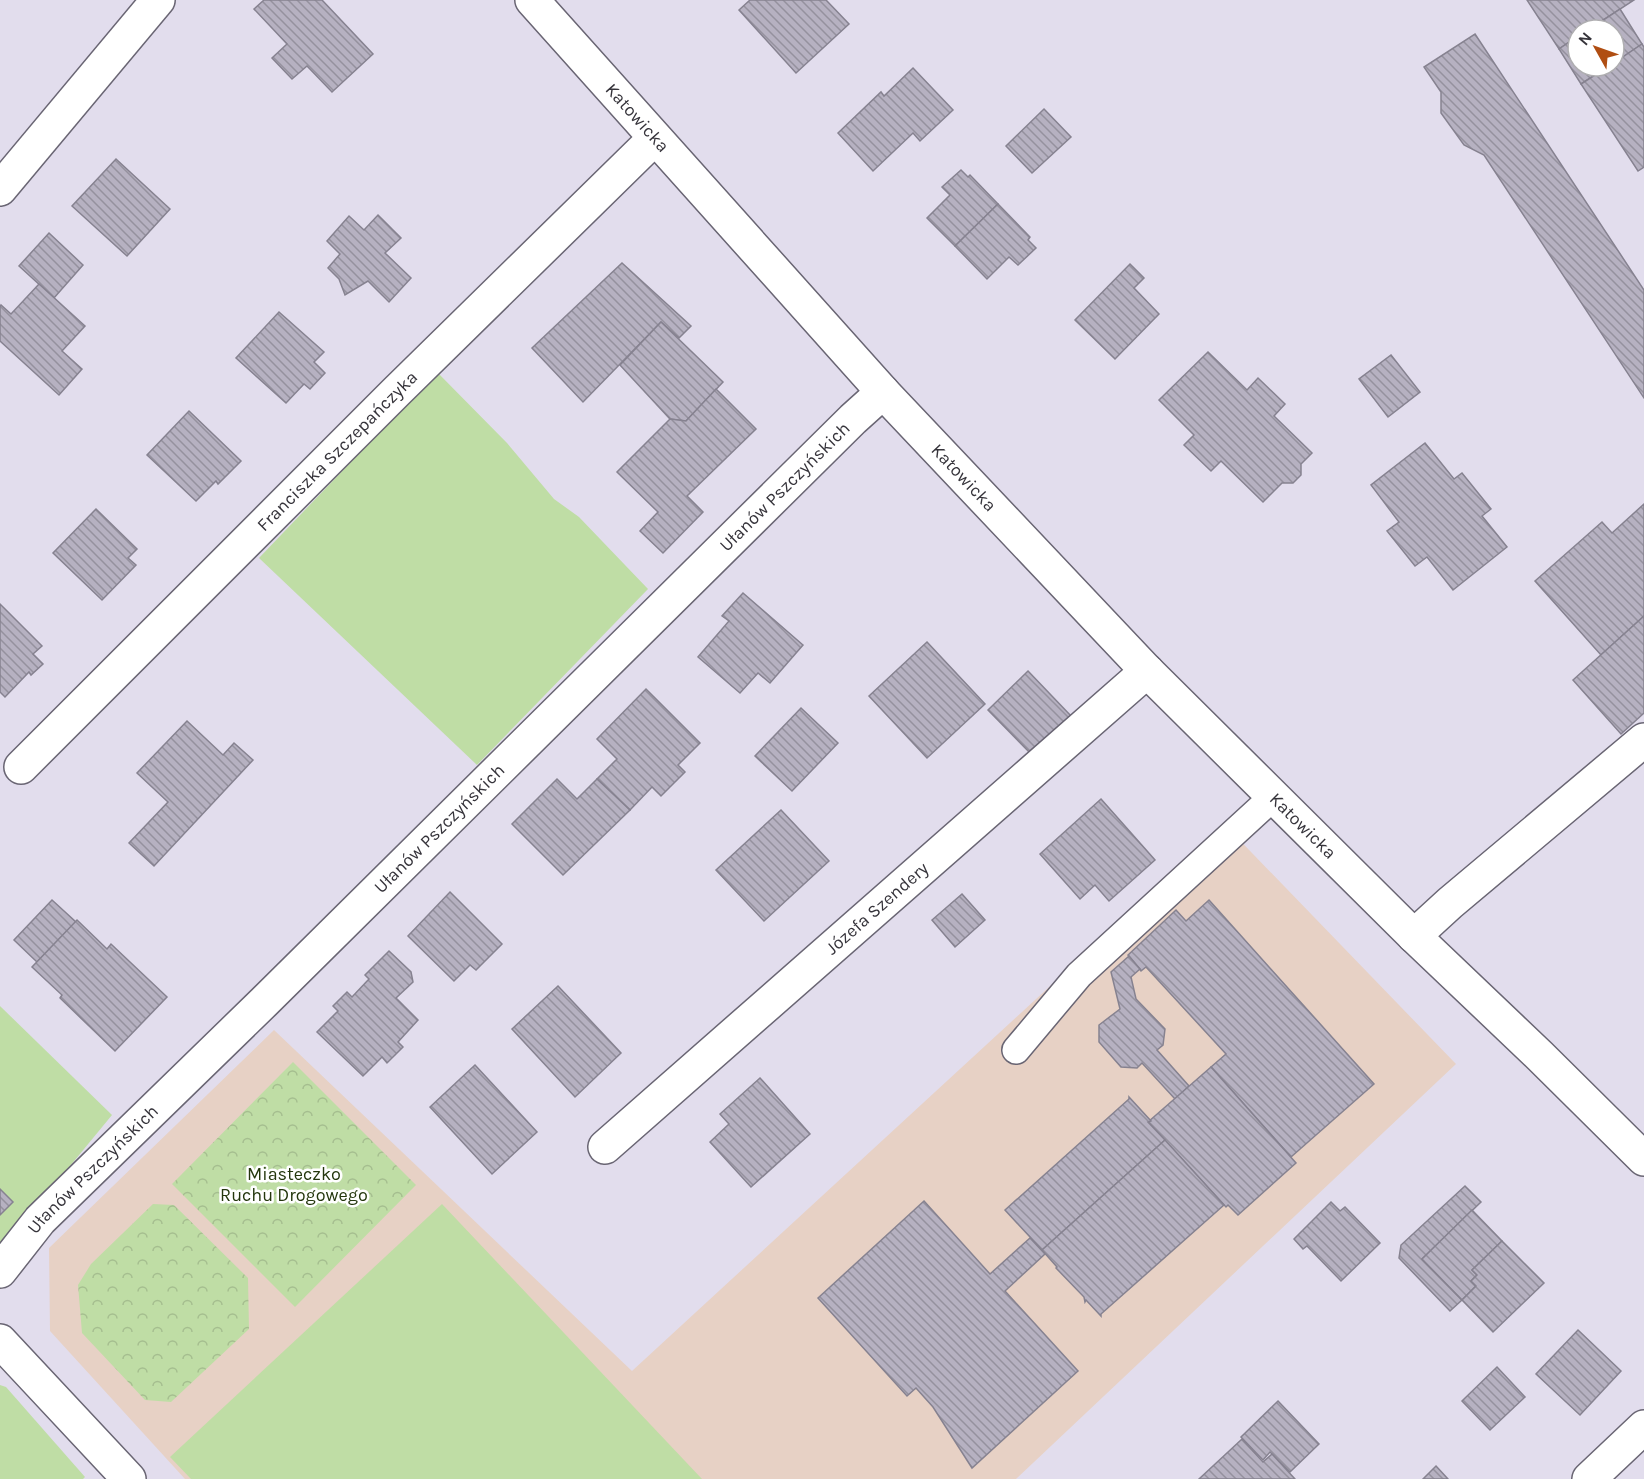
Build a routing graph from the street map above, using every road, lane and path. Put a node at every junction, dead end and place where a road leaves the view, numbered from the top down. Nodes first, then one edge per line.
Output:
1 (158, 0) edge
2 (532, 0) edge
3 (655, 138) junction
4 (0, 189) edge
5 (883, 392) junction
6 (1147, 671) junction
7 (1644, 741) edge
8 (21, 767) dead end
9 (1273, 797) junction
10 (1414, 936) junction
11 (1016, 1050) dead end
12 (605, 1147) dead end
13 (1644, 1159) edge
14 (0, 1271) edge
15 (0, 1341) edge
16 (1644, 1427) edge
17 (129, 1479) edge
18 (1589, 1479) edge

1 - 4 street
2 - 3 street, Katowicka
3 - 5 street, Katowicka
3 - 8 street, Franciszka Szczepańczyka
5 - 6 street, Katowicka
5 - 14 street, Ułanów Pszczyńskich
6 - 9 street, Katowicka
6 - 12 street, Józefa Szendery
7 - 10 street
9 - 10 street, Katowicka
9 - 11 lane
10 - 13 street, Katowicka
15 - 17 street
16 - 18 street

